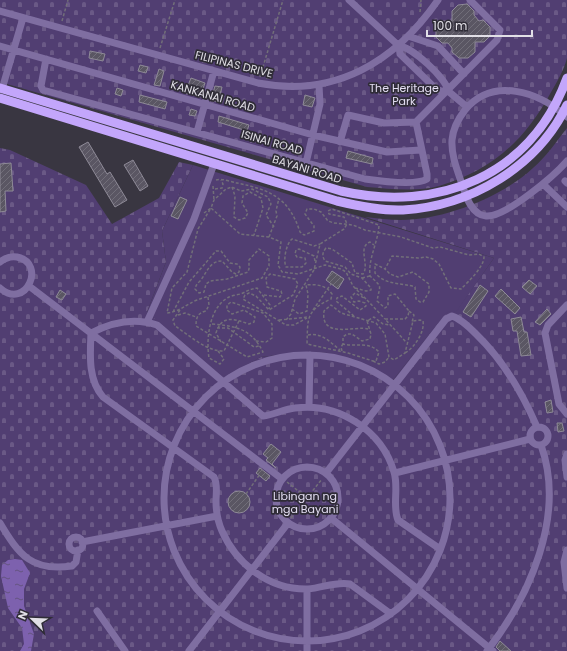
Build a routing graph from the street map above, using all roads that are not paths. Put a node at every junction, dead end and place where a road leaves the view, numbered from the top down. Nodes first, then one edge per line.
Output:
1 (349, 0) edge
2 (438, 0) edge
3 (470, 0) edge
4 (0, 11) edge
5 (23, 18) junction
6 (408, 36) junction
7 (0, 46) edge
8 (399, 46) junction
9 (13, 51) junction
10 (46, 59) junction
11 (214, 71) junction
12 (464, 74) junction
13 (567, 78) edge
14 (319, 84) junction
15 (1, 91) edge
16 (448, 91) junction
17 (204, 105) junction
18 (467, 107) junction
19 (553, 107) junction
20 (566, 112) edge
21 (416, 122) junction
22 (196, 132) junction
23 (313, 135) junction
24 (340, 142) junction
25 (421, 150) junction
26 (567, 161) edge
27 (306, 163) junction
28 (214, 164) junction
29 (544, 184) junction
30 (463, 186) junction
31 (466, 197) junction
32 (567, 207) edge
33 (0, 262) edge
34 (29, 286) junction
35 (0, 288) edge
36 (567, 305) edge
37 (147, 322) junction
38 (92, 333) junction
39 (310, 355) junction
40 (223, 383) junction
41 (395, 385) junction
42 (309, 407) junction
43 (194, 411) junction
44 (567, 414) edge
45 (363, 426) junction
46 (537, 427) junction
47 (530, 439) junction
48 (541, 445) junction
49 (174, 447) junction
50 (567, 454) edge
51 (445, 461) junction
52 (326, 473) junction
53 (395, 473) junction
54 (567, 477) edge
55 (282, 479) junction
56 (217, 516) junction
57 (331, 518) junction
58 (0, 523) edge
59 (288, 523) junction
60 (167, 526) junction
61 (82, 542) junction
62 (440, 549) junction
63 (78, 550) junction
64 (567, 550) edge
65 (251, 570) junction
66 (567, 588) edge
67 (307, 589) junction
68 (417, 589) junction
69 (97, 611) dead end
70 (219, 612) junction
71 (391, 614) junction
72 (307, 642) junction
73 (490, 650) edge
74 (125, 651) edge
75 (189, 651) edge
76 (306, 651) edge

1 - 8 street
2 - 6 street, FILIPINAS DRIVE
3 - 12 street
4 - 5 street, FILIPINAS DRIVE
5 - 9 street
5 - 11 street, FILIPINAS DRIVE
6 - 8 street, FILIPINAS DRIVE
6 - 12 street
7 - 9 street, KANKANAI ROAD
8 - 14 street, FILIPINAS DRIVE
8 - 16 street
8 - 16 street
9 - 10 street, KANKANAI ROAD
9 - 15 street
10 - 17 street, KANKANAI ROAD
10 - 22 street, ISINAI ROAD
11 - 14 street, FILIPINAS DRIVE
11 - 17 street
12 - 16 street
13 - 19 main road, BAYANI ROAD
14 - 23 street
15 - 28 main road, BAYANI ROAD
15 - 30 main road, BAYANI ROAD
16 - 18 street
16 - 21 street
17 - 22 street
17 - 23 street, KANKANAI ROAD
18 - 19 street
18 - 30 street
19 - 20 street
19 - 30 main road, BAYANI ROAD
20 - 31 main road, BAYANI ROAD
21 - 24 street
21 - 25 street, ISINAI ROAD
22 - 27 street, ISINAI ROAD
23 - 24 street, KANKANAI ROAD
23 - 27 street
24 - 25 street, KANKANAI ROAD
25 - 27 street, ISINAI ROAD
26 - 29 street
28 - 31 main road, BAYANI ROAD
28 - 37 street
29 - 31 street
29 - 32 street
30 - 31 street
33 - 34 street
34 - 35 street
34 - 38 street
36 - 44 street
37 - 38 street
37 - 40 street
38 - 43 street
38 - 49 street
39 - 40 street
39 - 41 street
39 - 42 street
40 - 42 street
40 - 43 street
41 - 45 street
41 - 46 street
41 - 51 street
42 - 45 street
43 - 49 street
43 - 55 street
45 - 52 street
45 - 53 street
46 - 47 street
46 - 48 street
47 - 48 street
47 - 51 street
48 - 73 street
49 - 56 street
49 - 60 street
50 - 54 street
51 - 53 street
51 - 62 street
52 - 55 street
52 - 57 street
53 - 62 street
55 - 59 street
56 - 60 street
56 - 65 street
57 - 59 street
57 - 68 street
58 - 63 street
59 - 65 street
60 - 61 street
60 - 70 street
61 - 63 street
61 - 63 street
62 - 68 street
64 - 66 street
65 - 67 street
65 - 70 street
67 - 71 street
67 - 72 street
68 - 71 street
68 - 73 street
69 - 74 street
70 - 72 street
70 - 75 street
71 - 72 street
72 - 76 street

